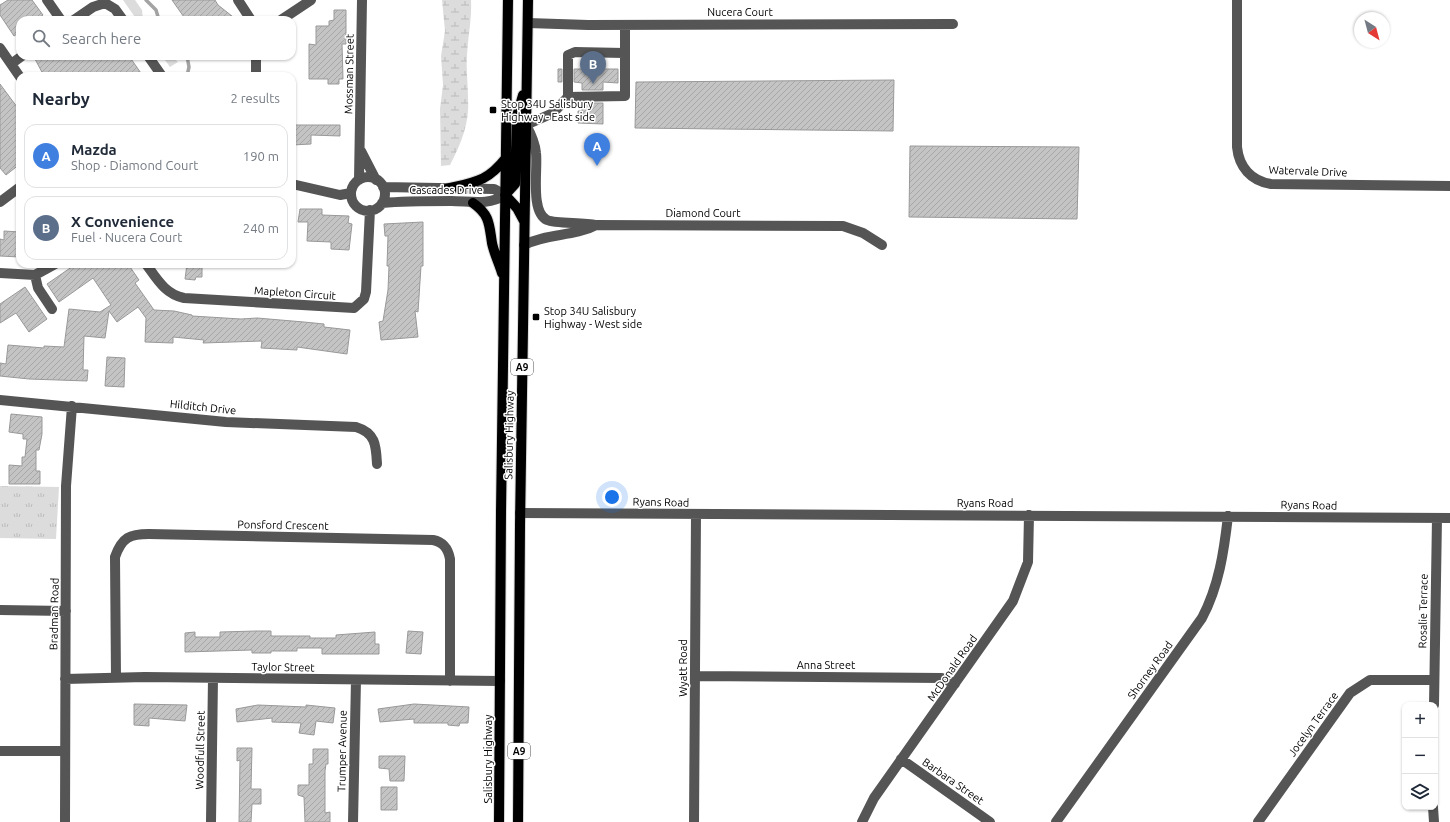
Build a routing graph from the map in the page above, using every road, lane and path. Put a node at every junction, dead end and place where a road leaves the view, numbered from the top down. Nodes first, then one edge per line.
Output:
1 (47, 0) edge
2 (238, 0) edge
3 (311, 0) edge
4 (362, 0) edge
5 (508, 0) edge
6 (528, 0) edge
7 (1237, 0) edge
8 (58, 16) edge
9 (80, 16) edge
10 (120, 16) edge
11 (248, 16) edge
12 (287, 16) edge
13 (528, 23) junction
14 (625, 24) junction
15 (953, 24) dead end
16 (0, 48) edge
17 (624, 53) junction
18 (16, 60) edge
19 (151, 60) edge
20 (256, 60) edge
21 (11, 64) junction
22 (17, 72) edge
23 (159, 72) edge
24 (256, 72) edge
25 (527, 81) junction
26 (568, 98) junction
27 (526, 125) junction
28 (360, 149) junction
29 (506, 158) junction
30 (359, 180) junction
31 (380, 183) junction
32 (296, 185) edge
33 (1450, 186) edge
34 (446, 189) junction
35 (16, 191) edge
36 (351, 193) junction
37 (505, 195) junction
38 (0, 202) edge
39 (382, 203) junction
40 (473, 203) junction
41 (370, 210) junction
42 (524, 221) junction
43 (596, 225) junction
44 (524, 245) junction
45 (882, 245) dead end
46 (48, 268) edge
47 (149, 268) edge
48 (0, 273) edge
49 (36, 275) junction
50 (504, 281) junction
51 (52, 309) dead end
52 (0, 400) edge
53 (72, 406) junction
54 (377, 464) dead end
55 (501, 512) junction
56 (520, 512) junction
57 (696, 514) junction
58 (1029, 515) junction
59 (1228, 516) junction
60 (1437, 518) junction
61 (1450, 518) edge
62 (0, 610) edge
63 (66, 611) junction
64 (695, 676) junction
65 (65, 678) junction
66 (116, 678) junction
67 (213, 678) junction
68 (356, 680) junction
69 (519, 680) junction
70 (1434, 680) junction
71 (450, 681) junction
72 (500, 681) junction
73 (955, 684) junction
74 (1434, 702) edge
75 (0, 751) edge
76 (65, 751) junction
77 (901, 759) junction
78 (1433, 810) edge
79 (65, 822) edge
80 (211, 822) edge
81 (353, 822) edge
82 (499, 822) edge
83 (518, 822) edge
84 (694, 822) edge
85 (862, 822) edge
86 (990, 822) edge
87 (1056, 822) edge
88 (1258, 822) edge
89 (1434, 822) edge

1 - 8 street
2 - 11 street
3 - 12 street
4 - 28 street, Mossman Street
5 - 29 main road, Salisbury Highway / A9
6 - 13 main road, Salisbury Highway / A9
7 - 33 street, Watervale Drive
9 - 10 street
13 - 14 street, Nucera Court
13 - 25 main road, Salisbury Highway / A9
14 - 15 street, Nucera Court
14 - 17 street
16 - 21 street
17 - 26 street
17 - 26 street
18 - 21 street
19 - 23 street
20 - 24 street
21 - 22 street
25 - 27 main road, Salisbury Highway / A9
25 - 37 main road
26 - 27 street
27 - 42 main road, Salisbury Highway / A9
27 - 43 street
28 - 30 street, Mossman Street
28 - 31 street, Mossman Street
29 - 34 main road
29 - 37 main road, Salisbury Highway / A9
30 - 31 street
30 - 36 street
31 - 34 street, Cascades Drive
31 - 39 street
32 - 36 street
34 - 37 street, Cascades Drive
35 - 38 street
36 - 41 street
37 - 40 street, Cascades Drive
37 - 42 main road
37 - 50 main road, Salisbury Highway / A9
39 - 40 street, Cascades Drive
39 - 41 street
40 - 50 main road
41 - 47 street, Mapleton Circuit
42 - 44 main road, Salisbury Highway / A9
43 - 44 street, Diamond Court
43 - 45 street, Diamond Court
44 - 56 main road, Salisbury Highway / A9
46 - 49 street
48 - 49 street
49 - 51 street
50 - 55 main road, Salisbury Highway / A9
52 - 53 street, Hilditch Drive
53 - 54 street, Hilditch Drive
53 - 63 street, Bradman Road
55 - 56 main road
55 - 72 main road, Salisbury Highway / A9
56 - 57 street, Ryans Road
56 - 69 main road, Salisbury Highway / A9
57 - 58 street, Ryans Road
57 - 64 street, Wyatt Road
58 - 59 street, Ryans Road
58 - 73 street, McDonald Road
59 - 60 street, Ryans Road
59 - 87 street, Shorney Road
60 - 61 street, Ryans Road
60 - 70 street, Rosalie Terrace
62 - 63 street
63 - 65 street, Bradman Road
64 - 73 street, Anna Street
64 - 84 street, Wyatt Road
65 - 66 street, Taylor Street
65 - 76 street, Bradman Road
66 - 67 street, Taylor Street
66 - 71 street, Ponsford Crescent
67 - 68 street, Taylor Street
67 - 80 street, Woodfull Street
68 - 71 street, Taylor Street
68 - 81 street, Trumper Avenue
69 - 72 main road
69 - 83 main road, Salisbury Highway / A9
70 - 74 street, Rosalie Terrace
70 - 88 street, Jocelyn Terrace
71 - 72 street, Taylor Street
72 - 82 main road, Salisbury Highway / A9
73 - 77 street, McDonald Road
75 - 76 street
76 - 79 street, Bradman Road
77 - 85 street, McDonald Road
77 - 86 street, Barbara Street
78 - 89 street

